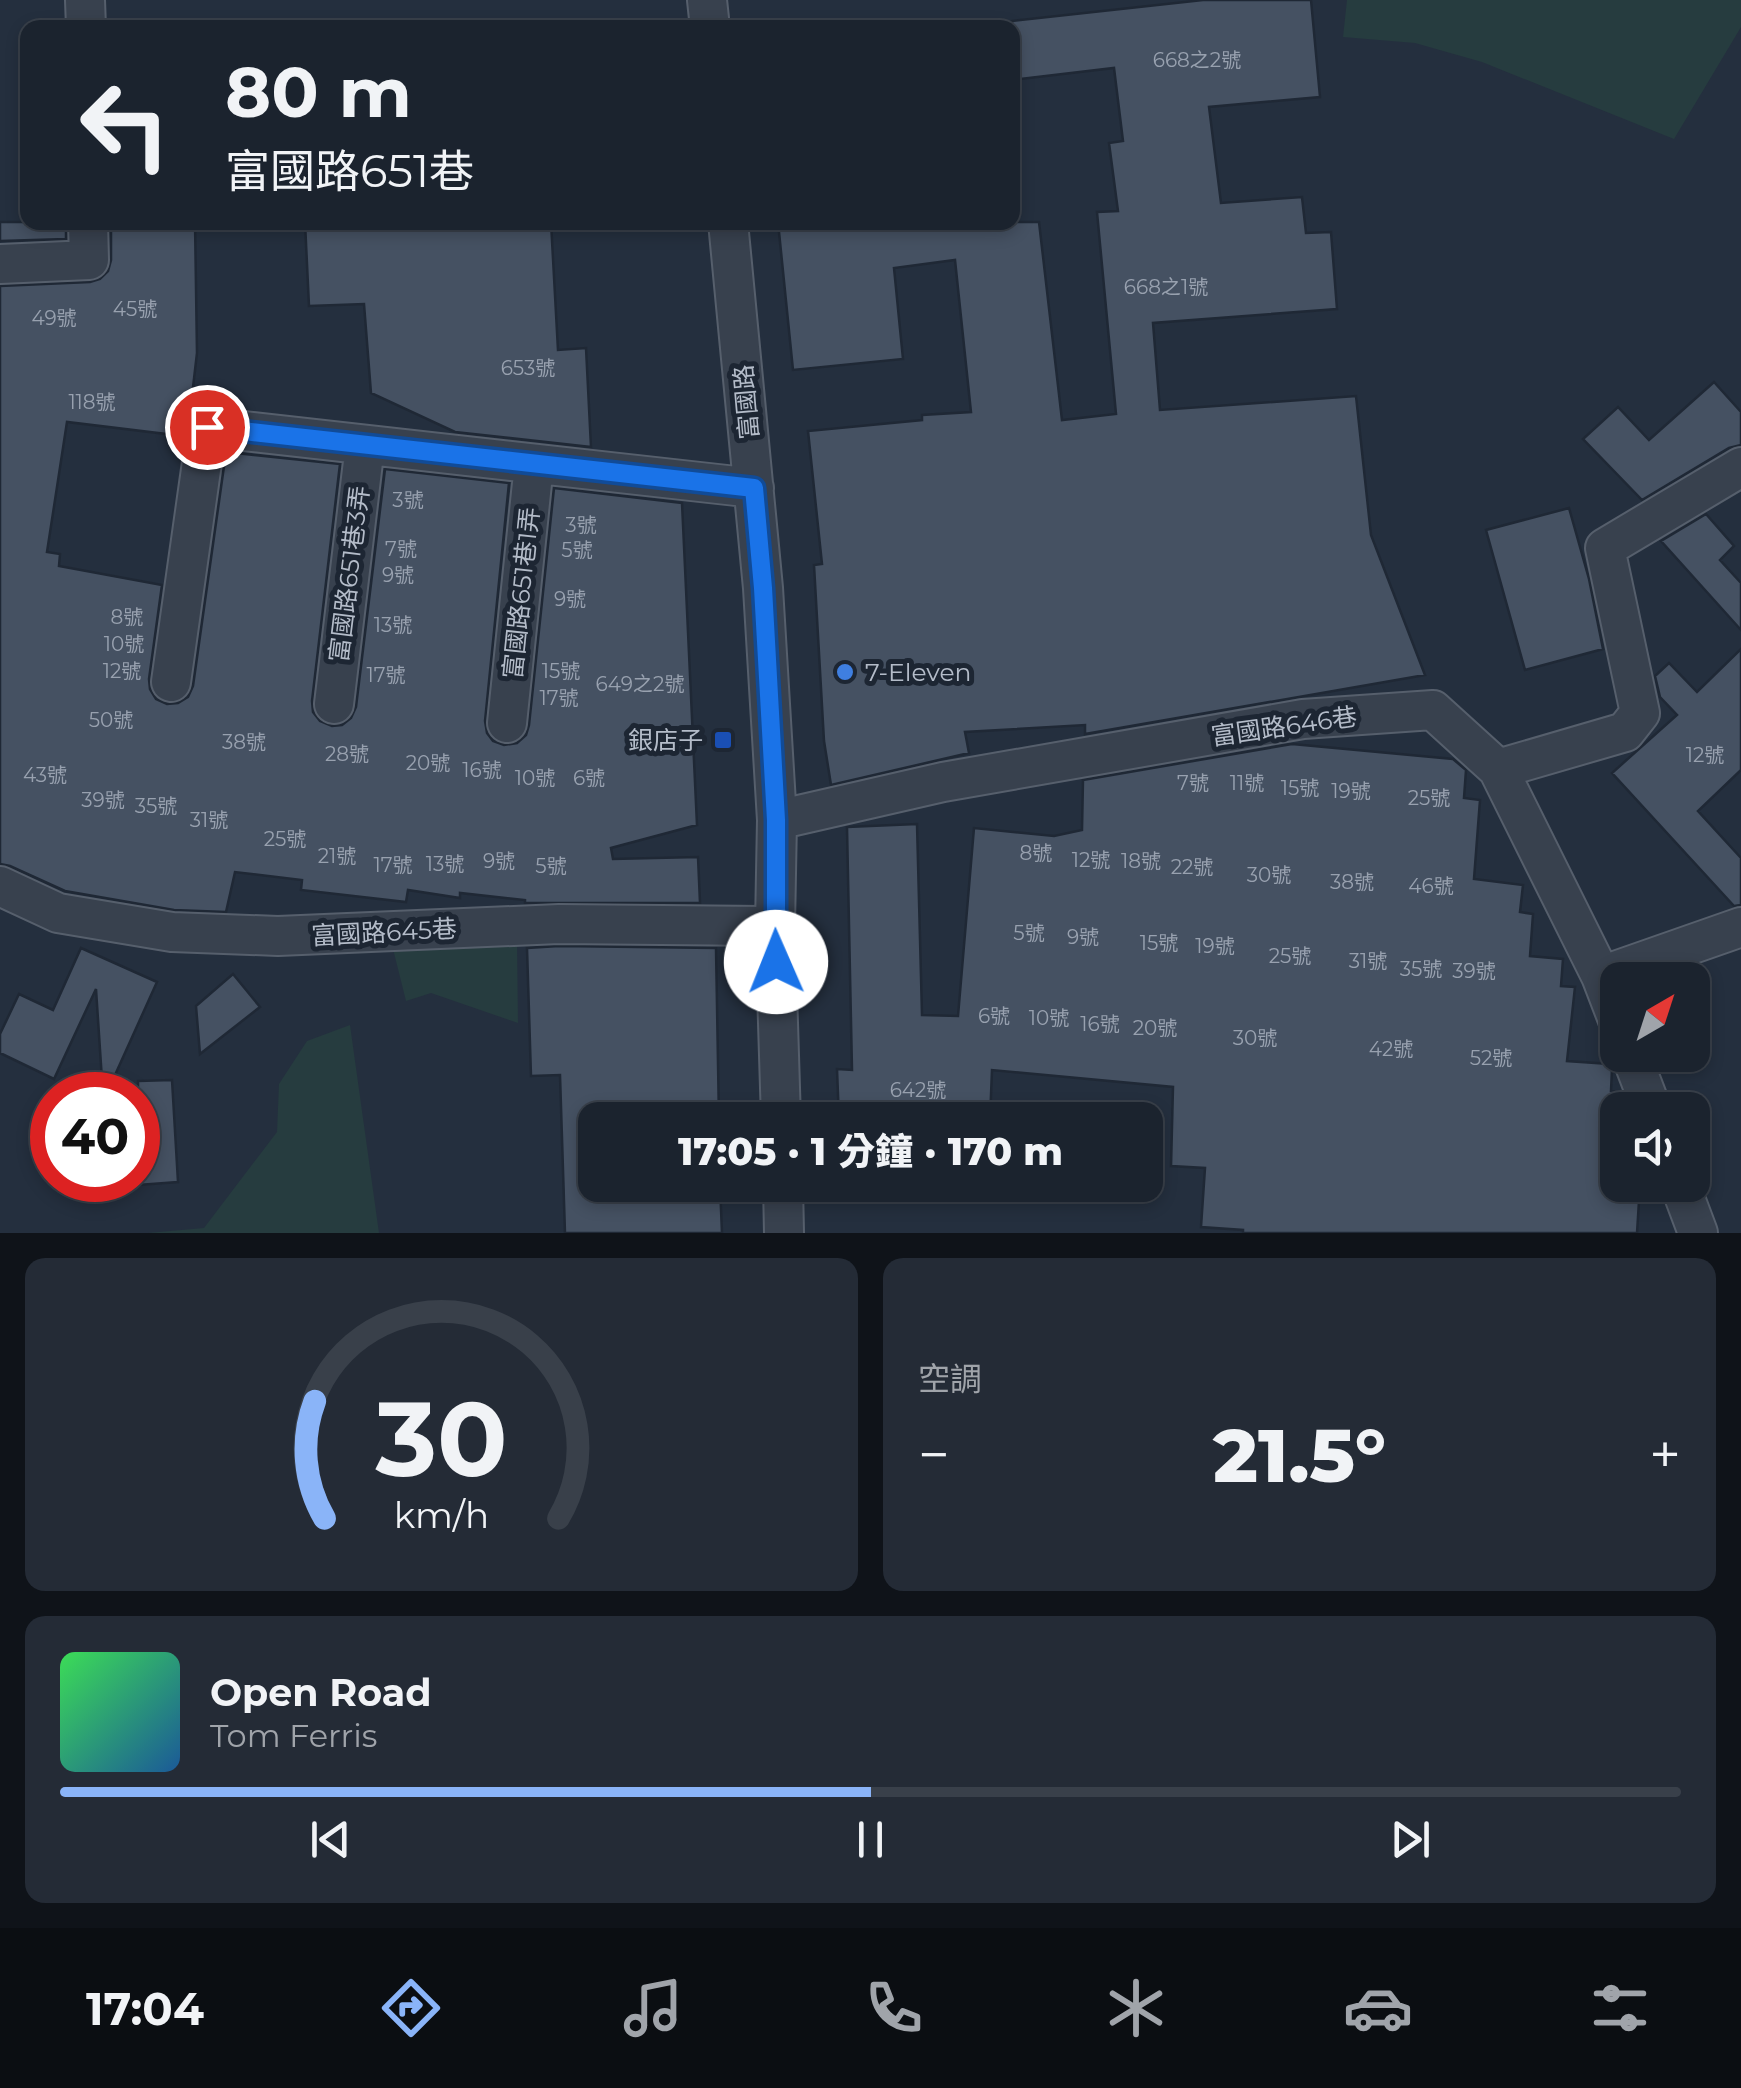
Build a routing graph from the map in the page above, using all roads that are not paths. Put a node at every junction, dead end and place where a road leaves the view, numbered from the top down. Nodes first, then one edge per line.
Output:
1 (88, 230) edge
2 (729, 230) edge
3 (0, 264) edge
4 (365, 444) junction
5 (534, 464) junction
6 (1741, 467) edge
7 (754, 488) junction
8 (171, 682) dead end
9 (334, 704) dead end
10 (508, 723) dead end
11 (1498, 769) junction
12 (776, 820) junction
13 (0, 886) edge
14 (775, 926) junction
15 (1741, 928) edge
16 (1642, 962) edge
17 (1600, 974) edge
18 (780, 1102) edge
19 (783, 1202) edge
20 (1686, 1202) edge
21 (784, 1233) edge
22 (1698, 1233) edge

1 - 3 street
2 - 7 street, 富國路
4 - 5 street
4 - 8 street
4 - 9 street, 富國路651巷3弄
5 - 7 street
5 - 10 street, 富國路651巷1弄
6 - 11 street
7 - 12 street, 富國路
11 - 12 street, 富國路646巷
11 - 17 street, 富國路646巷
12 - 14 street, 富國路
13 - 14 street, 富國路645巷
14 - 18 street, 富國路
15 - 16 street
19 - 21 street
20 - 22 street

